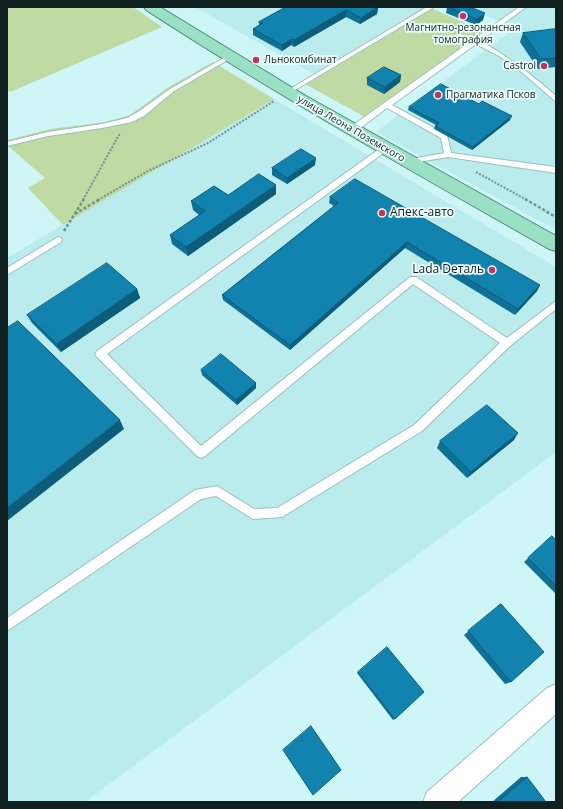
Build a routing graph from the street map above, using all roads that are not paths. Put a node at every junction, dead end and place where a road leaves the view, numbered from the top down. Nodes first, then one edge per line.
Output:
1 (151, 7) edge
2 (431, 7) edge
3 (523, 7) edge
4 (476, 42) junction
5 (229, 57) junction
6 (288, 92) junction
7 (556, 100) edge
8 (387, 105) junction
9 (352, 130) junction
10 (7, 144) edge
11 (385, 148) junction
12 (448, 155) junction
13 (409, 162) junction
14 (556, 170) edge
15 (58, 240) road end
16 (556, 244) edge
17 (7, 272) edge
18 (556, 304) edge
19 (507, 343) junction
20 (7, 625) edge
21 (556, 697) edge
22 (438, 802) edge

1 - 5 main road, улица Леона Поземского
2 - 6 lane
3 - 4 lane
4 - 7 lane
4 - 8 lane
5 - 6 main road, улица Леона Поземского
5 - 10 lane
6 - 9 main road, улица Леона Поземского
8 - 9 lane
8 - 12 lane
9 - 11 main road, улица Леона Поземского
11 - 13 main road, улица Леона Поземского
11 - 19 lane
12 - 13 lane
12 - 14 lane
13 - 16 main road, улица Леона Поземского
15 - 17 lane
18 - 19 lane
19 - 20 lane
21 - 22 street

